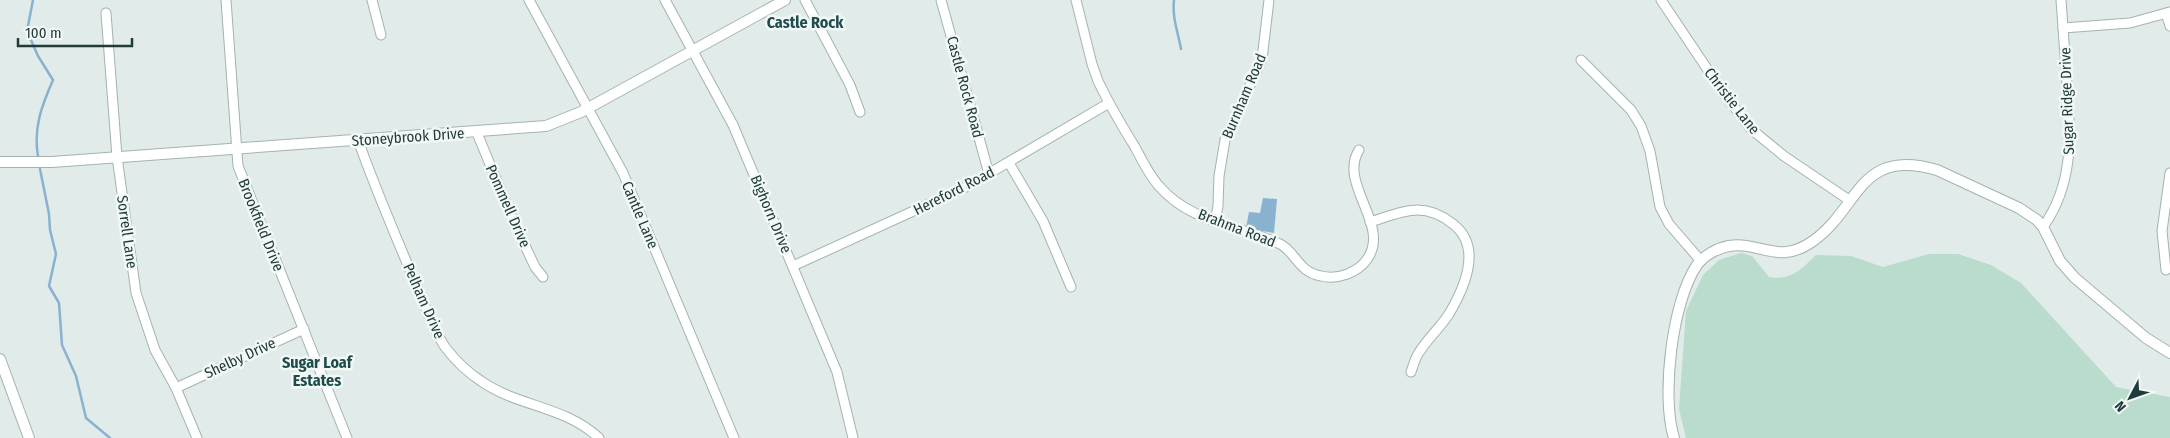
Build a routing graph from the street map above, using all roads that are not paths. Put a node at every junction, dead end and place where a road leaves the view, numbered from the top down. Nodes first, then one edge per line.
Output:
1 (226, 0) edge
2 (372, 0) edge
3 (529, 0) edge
4 (666, 0) edge
5 (785, 0) edge
6 (804, 0) edge
7 (941, 0) edge
8 (1076, 0) edge
9 (1269, 0) edge
10 (1661, 0) edge
11 (2061, 0) edge
12 (2168, 12) edge
13 (106, 13) dead end
14 (2170, 26) edge
15 (2063, 28) junction
16 (381, 35) dead end
17 (694, 50) junction
18 (1581, 60) dead end
19 (1109, 103) junction
20 (589, 107) junction
21 (860, 112) dead end
22 (477, 133) junction
23 (358, 140) junction
24 (236, 148) junction
25 (1359, 150) dead end
26 (117, 157) junction
27 (0, 162) edge
28 (1009, 163) junction
29 (2170, 173) edge
30 (989, 174) junction
31 (1849, 200) junction
32 (1215, 222) junction
33 (1370, 222) junction
34 (2043, 227) junction
35 (1701, 261) junction
36 (793, 266) junction
37 (2166, 270) dead end
38 (542, 276) dead end
39 (1071, 287) dead end
40 (304, 329) junction
41 (2170, 353) edge
42 (0, 359) edge
43 (1411, 372) dead end
44 (176, 388) junction
45 (29, 438) edge
46 (197, 438) edge
47 (347, 438) edge
48 (600, 438) edge
49 (734, 438) edge
50 (853, 438) edge
51 (1674, 438) edge

1 - 24 street, Brookfield Drive
2 - 16 street
3 - 20 street, Cantle Lane
4 - 17 street, Bighorn Drive
5 - 17 street, Stoneybrook Drive
6 - 21 street
7 - 30 street, Castle Rock Road
8 - 19 street, Brahma Road
9 - 32 street, Burnham Road
10 - 31 street, Christie Lane
11 - 15 street, Sugar Ridge Drive
12 - 14 street
12 - 15 street
13 - 26 street, Sorrell Lane
15 - 34 street, Sugar Ridge Drive
17 - 20 street, Stoneybrook Drive
17 - 36 street, Bighorn Drive
18 - 35 street
19 - 28 street, Hereford Road
19 - 32 street, Brahma Road
20 - 22 street, Stoneybrook Drive
20 - 49 street, Cantle Lane
22 - 23 street, Stoneybrook Drive
22 - 38 street, Pommell Drive
23 - 24 street, Stoneybrook Drive
23 - 48 street, Pelham Drive
24 - 26 street, Stoneybrook Drive
24 - 40 street, Brookfield Drive
25 - 33 street, Brahma Road
26 - 27 street, Stoneybrook Drive
26 - 44 street, Sorrell Lane
28 - 30 street, Hereford Road
28 - 39 street
29 - 37 street
30 - 36 street, Hereford Road
31 - 34 street
31 - 35 street
32 - 33 street, Brahma Road
33 - 43 street
34 - 41 street
35 - 51 street
36 - 50 street, Bighorn Drive
40 - 44 street, Shelby Drive
40 - 47 street, Brookfield Drive
42 - 45 street
44 - 46 street, Sorrell Lane

